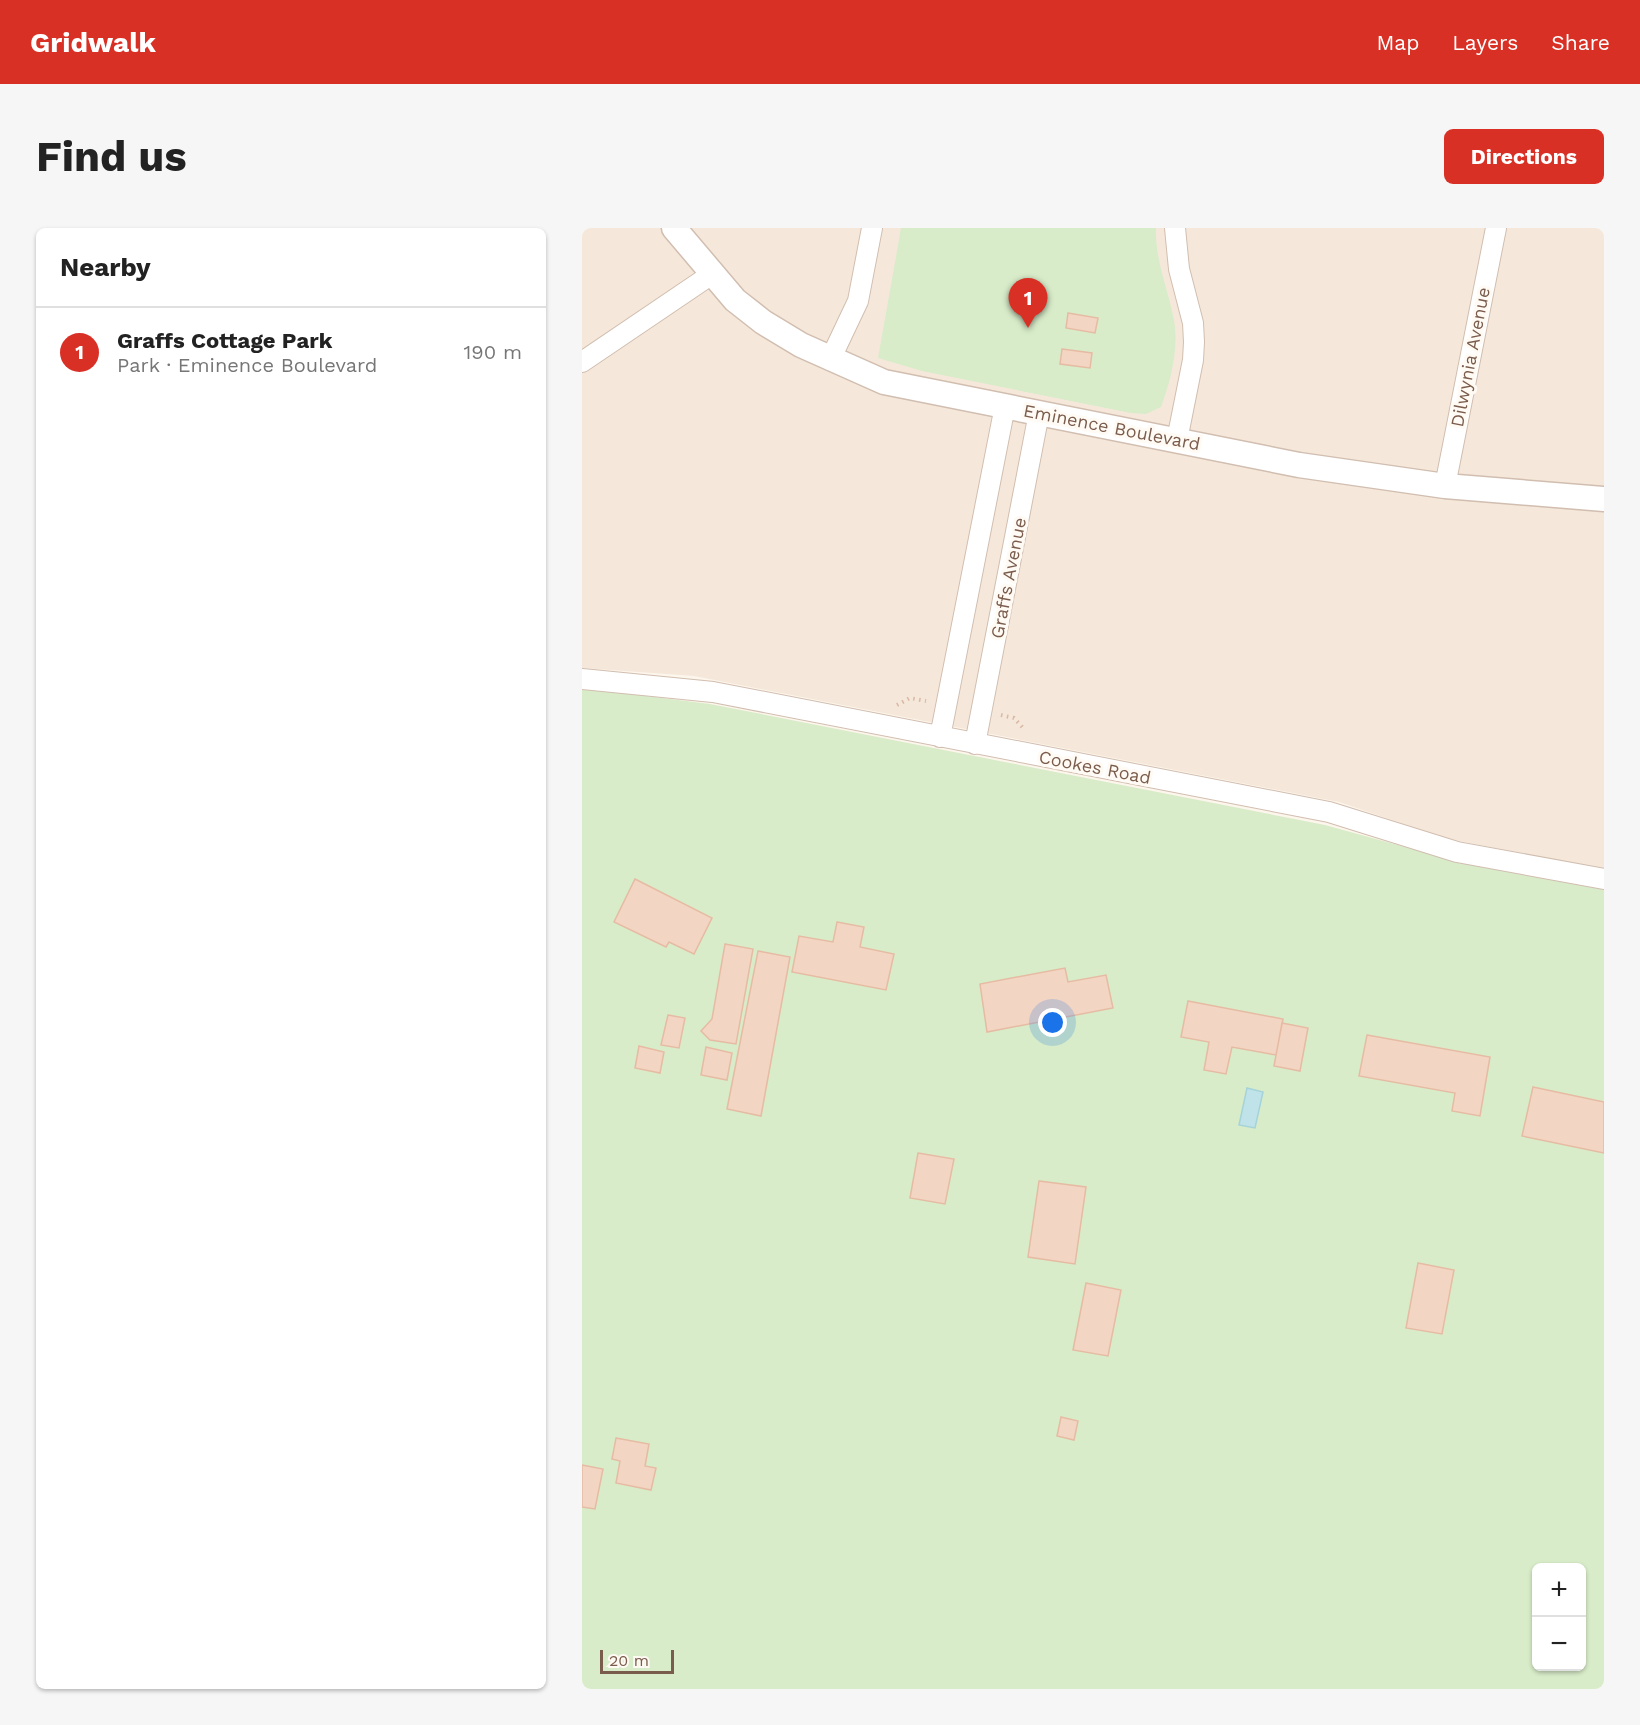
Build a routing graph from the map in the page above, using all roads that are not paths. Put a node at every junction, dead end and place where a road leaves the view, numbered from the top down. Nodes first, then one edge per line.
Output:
1 (674, 228) edge
2 (872, 228) edge
3 (1175, 228) edge
4 (1496, 228) edge
5 (712, 274) junction
6 (830, 360) junction
7 (582, 363) edge
8 (1005, 406) junction
9 (1039, 412) junction
10 (1177, 440) junction
11 (1445, 486) junction
12 (1604, 499) edge
13 (582, 679) edge
14 (940, 737) junction
15 (975, 744) junction
16 (1604, 879) edge

1 - 5 street, Eminence Boulevard
2 - 6 street
3 - 10 street
4 - 11 street, Dilwynia Avenue
5 - 6 street, Eminence Boulevard
5 - 7 street
6 - 8 street, Eminence Boulevard
8 - 9 street, Eminence Boulevard
8 - 14 street, Graffs Avenue
9 - 10 street, Eminence Boulevard
9 - 15 street, Graffs Avenue
10 - 11 street, Eminence Boulevard
11 - 12 street, Eminence Boulevard
13 - 14 street, Cookes Road
14 - 15 street, Cookes Road
15 - 16 street, Cookes Road

